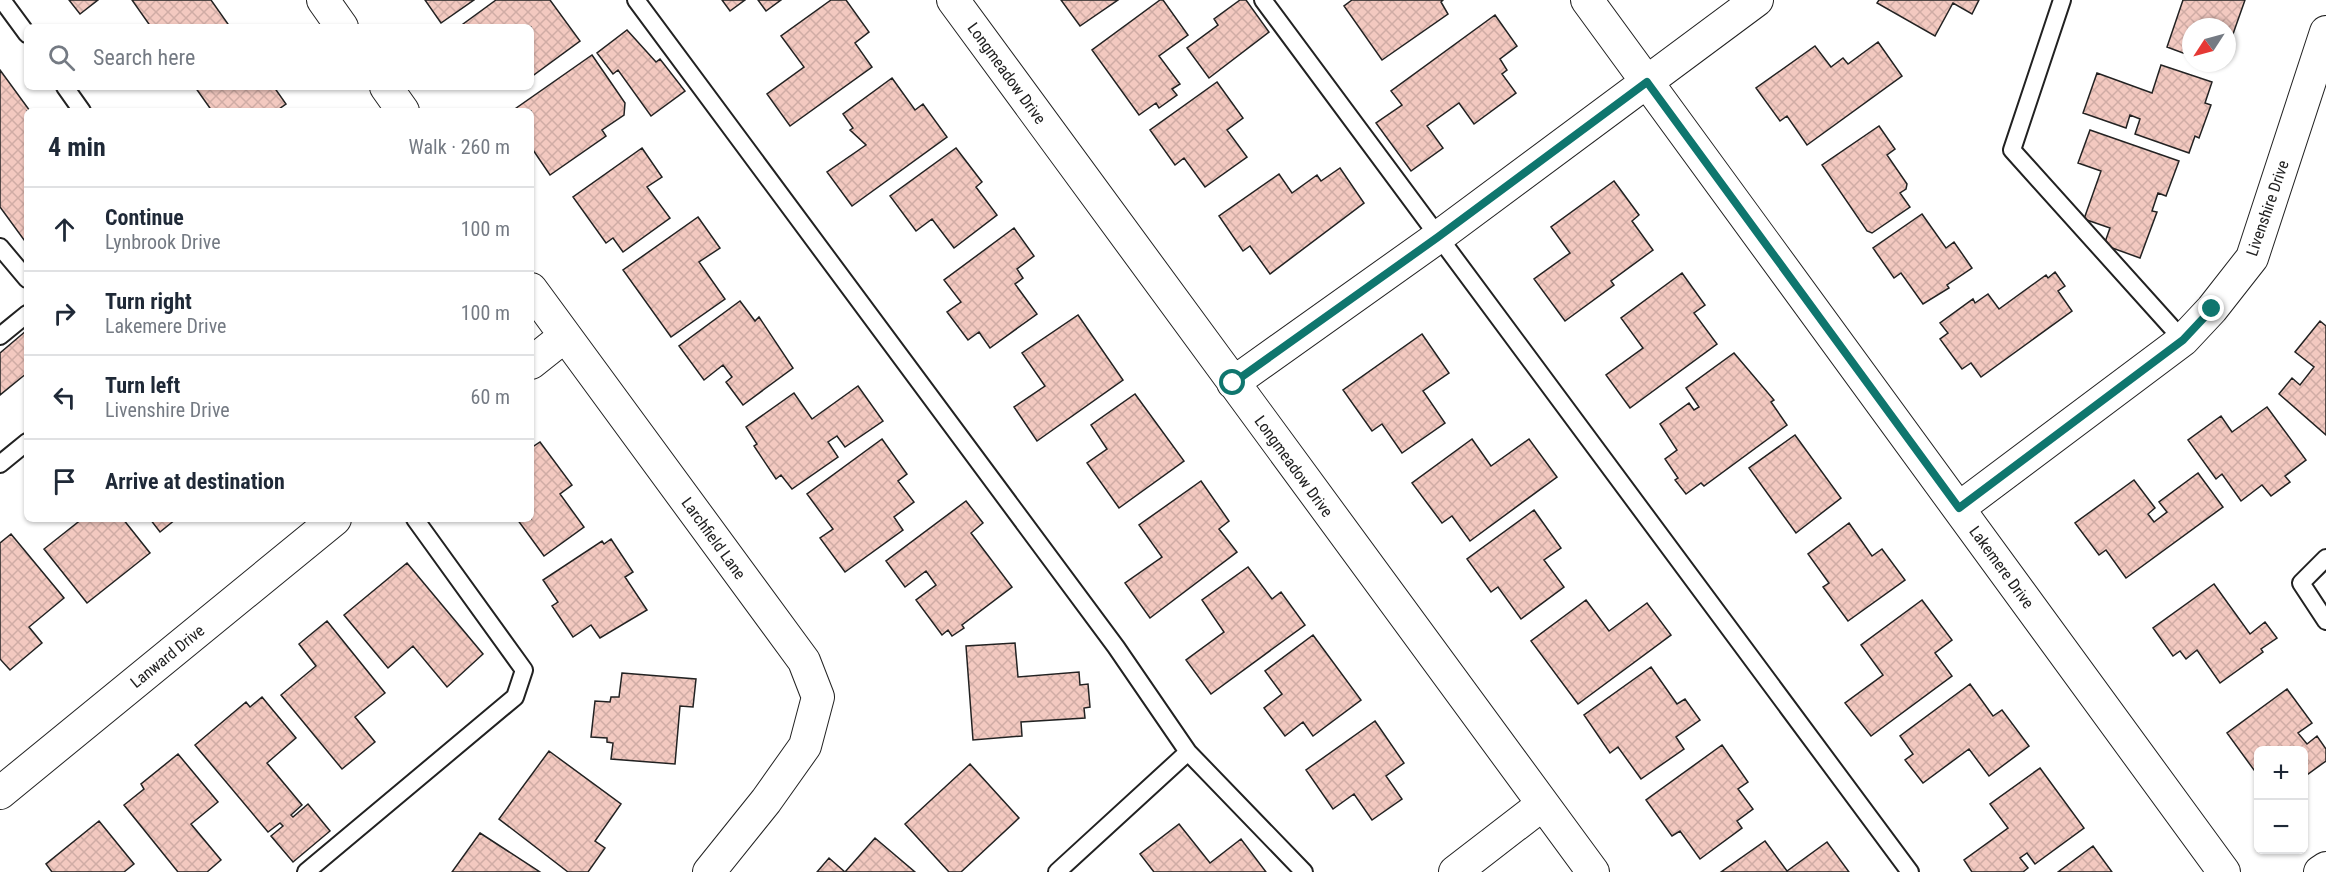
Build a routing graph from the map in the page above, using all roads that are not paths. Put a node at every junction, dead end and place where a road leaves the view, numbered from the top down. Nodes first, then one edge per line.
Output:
1 (2, 0) edge
2 (323, 0) edge
3 (636, 0) edge
4 (953, 0) edge
5 (1263, 0) edge
6 (1587, 0) edge
7 (1757, 0) edge
8 (2062, 0) edge
9 (340, 24) edge
10 (24, 30) edge
11 (2326, 32) edge
12 (1647, 82) junction
13 (67, 90) edge
14 (388, 90) edge
15 (80, 108) edge
16 (401, 108) edge
17 (1438, 237) junction
18 (0, 247) edge
19 (24, 275) edge
20 (534, 293) edge
21 (24, 316) edge
22 (0, 336) edge
23 (565, 336) junction
24 (2183, 340) junction
25 (534, 361) edge
26 (1233, 383) junction
27 (24, 444) edge
28 (0, 464) edge
29 (1959, 508) junction
30 (331, 522) edge
31 (417, 522) edge
32 (2326, 558) edge
33 (2326, 621) edge
34 (1188, 752) junction
35 (0, 793) edge
36 (1543, 804) junction
37 (2326, 868) edge
38 (306, 872) edge
39 (710, 872) edge
40 (1057, 872) edge
41 (1304, 872) edge
42 (1455, 872) edge
43 (1593, 872) edge
44 (1910, 872) edge
45 (2224, 872) edge
46 (2320, 872) edge

1 - 10 lane
2 - 9 street
3 - 34 lane
4 - 26 street, Longmeadow Drive
5 - 17 lane
6 - 12 street, Lakemere Drive
7 - 12 street
8 - 24 lane
11 - 24 street, Livenshire Drive
12 - 17 street
12 - 29 street, Lakemere Drive
13 - 15 lane
14 - 16 street
17 - 26 street
17 - 44 lane
18 - 19 lane
20 - 23 street, Larchfield Lane
21 - 22 lane
23 - 25 street
23 - 39 street, Larchfield Lane
24 - 29 street, Livenshire Drive
26 - 36 street, Longmeadow Drive
27 - 28 lane
29 - 45 street, Lakemere Drive
30 - 35 street, Lanward Drive
31 - 38 lane
32 - 33 lane
34 - 40 lane
34 - 41 lane
36 - 42 street
36 - 43 street, Longmeadow Drive
37 - 46 street

